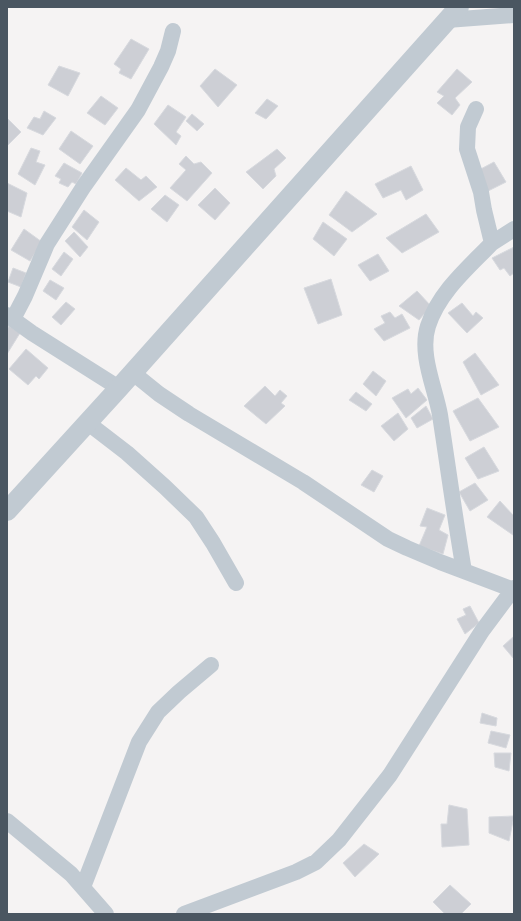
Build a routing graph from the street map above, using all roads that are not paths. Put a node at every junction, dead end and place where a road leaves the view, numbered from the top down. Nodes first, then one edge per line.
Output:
1 (453, 13) edge
2 (514, 15) edge
3 (173, 30) dead end
4 (476, 109) dead end
5 (514, 229) edge
6 (492, 243) junction
7 (10, 317) edge
8 (133, 373) junction
9 (119, 388) junction
10 (88, 423) junction
11 (7, 511) edge
12 (464, 570) junction
13 (236, 583) dead end
14 (514, 589) edge
15 (211, 665) dead end
16 (7, 821) edge
17 (83, 887) junction
18 (106, 914) edge
19 (184, 914) edge

1 - 2 street
1 - 8 street
3 - 7 street
4 - 6 street
5 - 6 street
6 - 12 street
7 - 9 street
8 - 9 street
8 - 12 street
9 - 10 street
10 - 11 street
10 - 13 street
12 - 14 street
14 - 19 street
15 - 17 street
16 - 17 street
17 - 18 street

